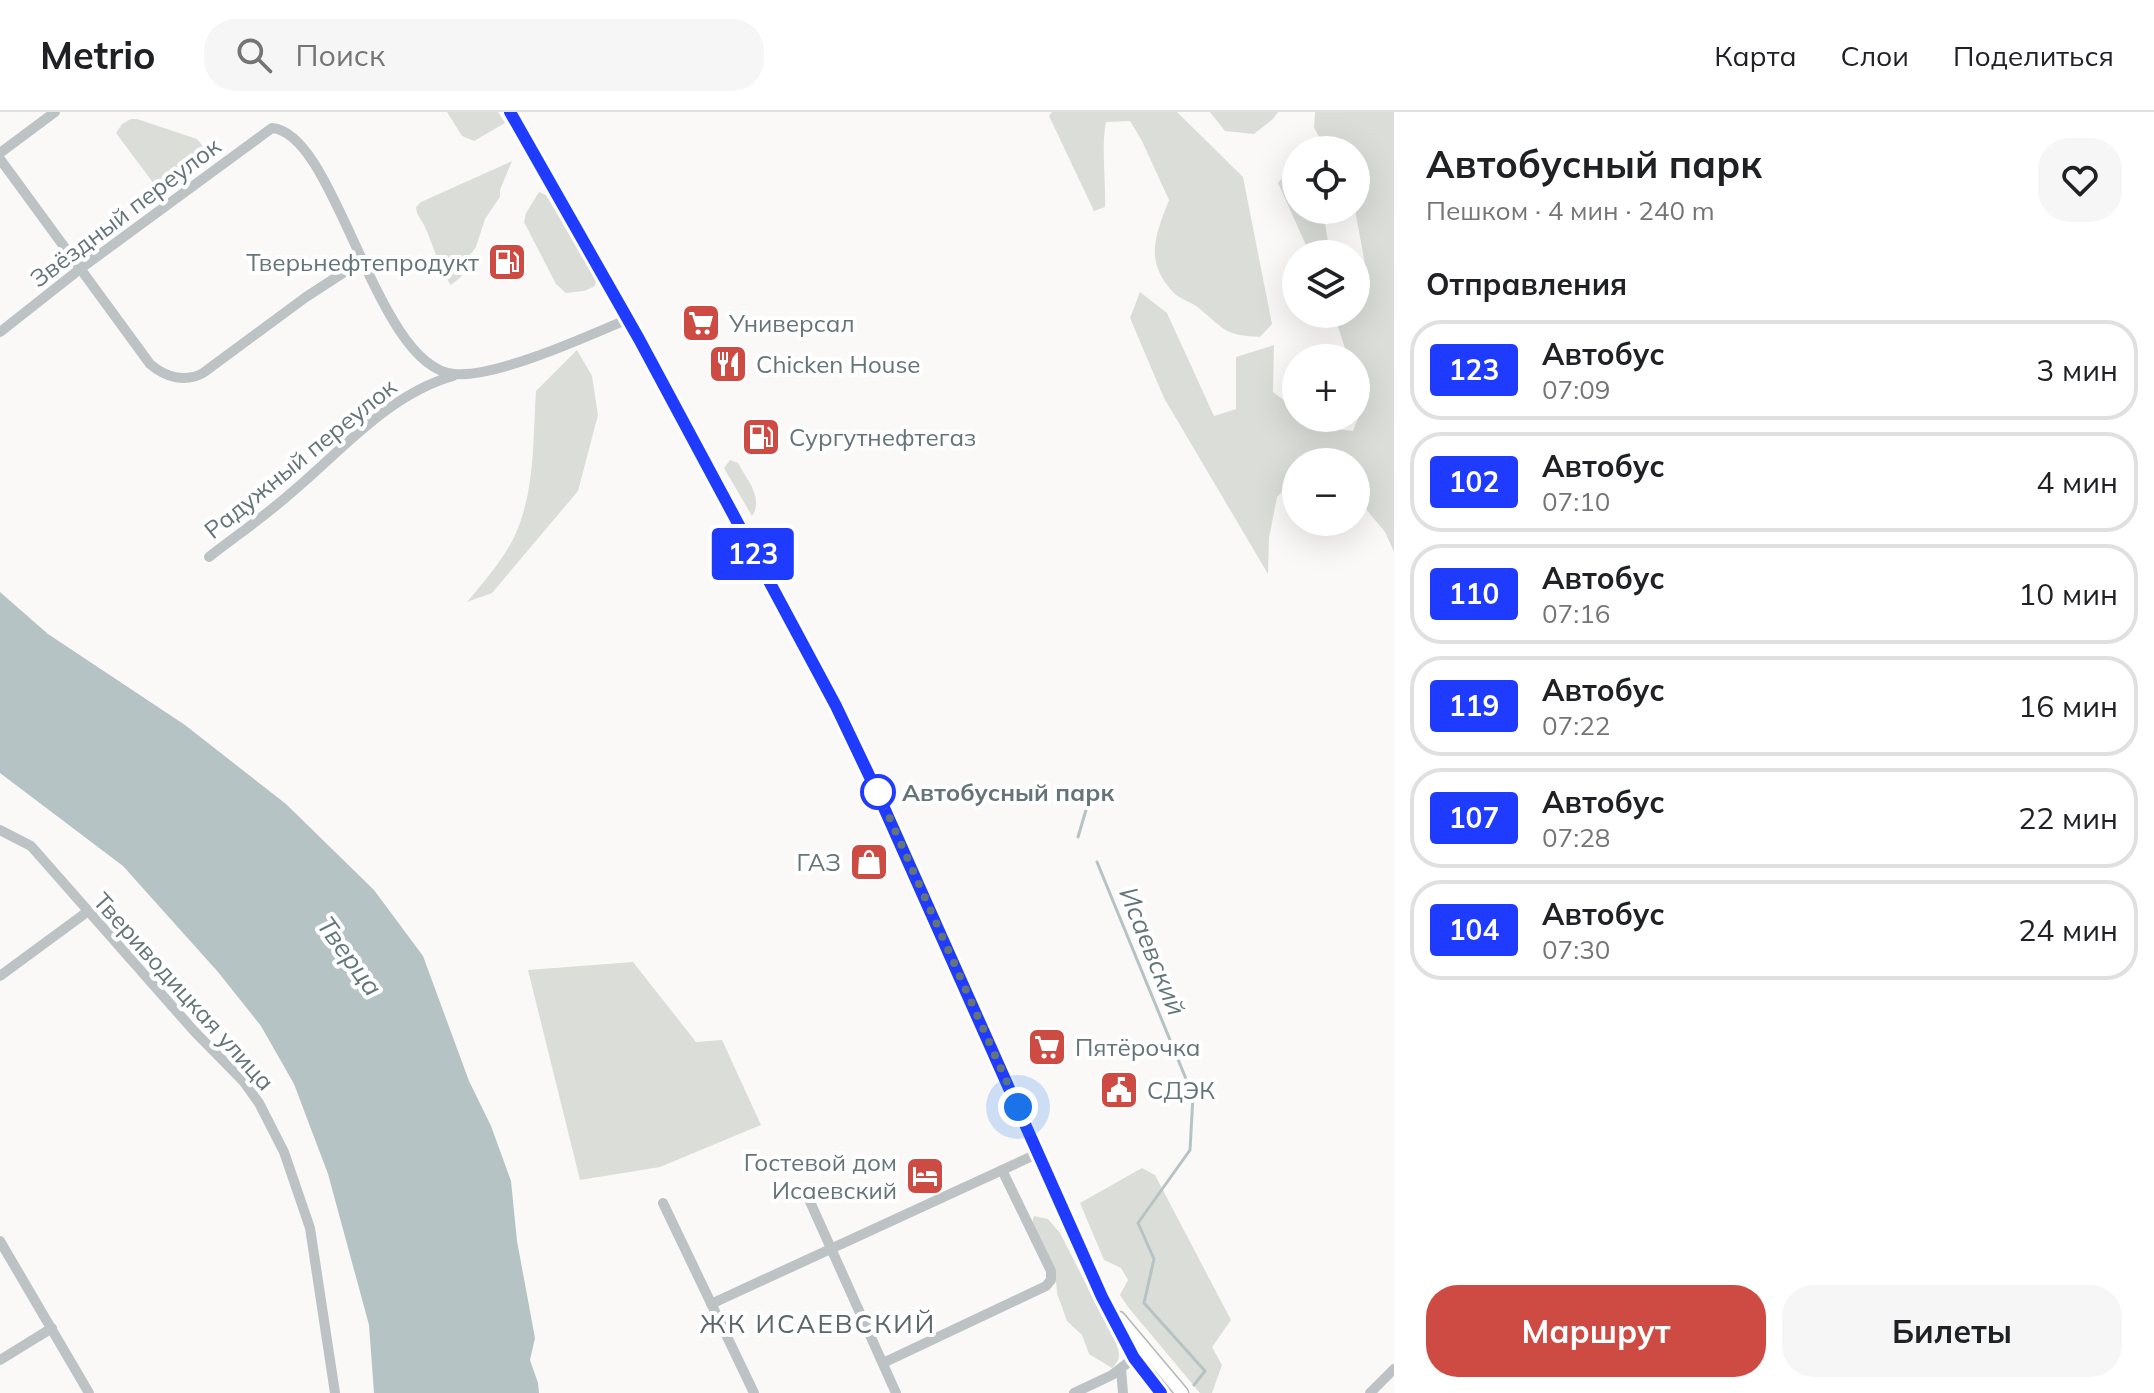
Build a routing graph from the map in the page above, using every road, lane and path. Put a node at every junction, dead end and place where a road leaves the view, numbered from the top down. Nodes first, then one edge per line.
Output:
1 (55, 112) edge
2 (510, 112) edge
3 (0, 156) edge
4 (363, 260) junction
5 (80, 269) junction
6 (628, 319) junction
7 (0, 332) edge
8 (461, 374) junction
9 (209, 557) dead end
10 (0, 830) edge
11 (87, 912) junction
12 (0, 976) edge
13 (1039, 1153) junction
14 (1002, 1170) junction
15 (807, 1195) dead end
16 (663, 1203) dead end
17 (0, 1241) edge
18 (831, 1249) junction
19 (1102, 1297) junction
20 (711, 1304) junction
21 (52, 1328) junction
22 (1134, 1358) junction
23 (0, 1360) edge
24 (883, 1363) junction
25 (1121, 1369) junction
26 (1394, 1369) edge
27 (89, 1393) edge
28 (335, 1393) edge
29 (754, 1393) edge
30 (896, 1393) edge
31 (1074, 1393) edge
32 (1123, 1393) edge
33 (1162, 1393) edge
34 (1182, 1393) edge
35 (1370, 1393) edge

1 - 3 street
2 - 6 main road
3 - 5 street
4 - 5 street
4 - 5 street, Звёздный переулок
4 - 8 street
5 - 7 street, Звёздный переулок
6 - 8 street, Радужный переулок
6 - 13 main road
8 - 9 street, Радужный переулок
10 - 11 street, Твериводицкая улица
11 - 12 street
11 - 28 street, Твериводицкая улица
13 - 14 street
13 - 19 main road
14 - 18 street
14 - 24 street
15 - 18 street
16 - 20 street
17 - 21 street
18 - 20 street
18 - 24 street
19 - 22 main road
19 - 34 main road
20 - 29 street
21 - 23 street
21 - 27 street
22 - 25 street
22 - 33 main road
24 - 30 street
25 - 31 street
25 - 32 street
26 - 35 street

